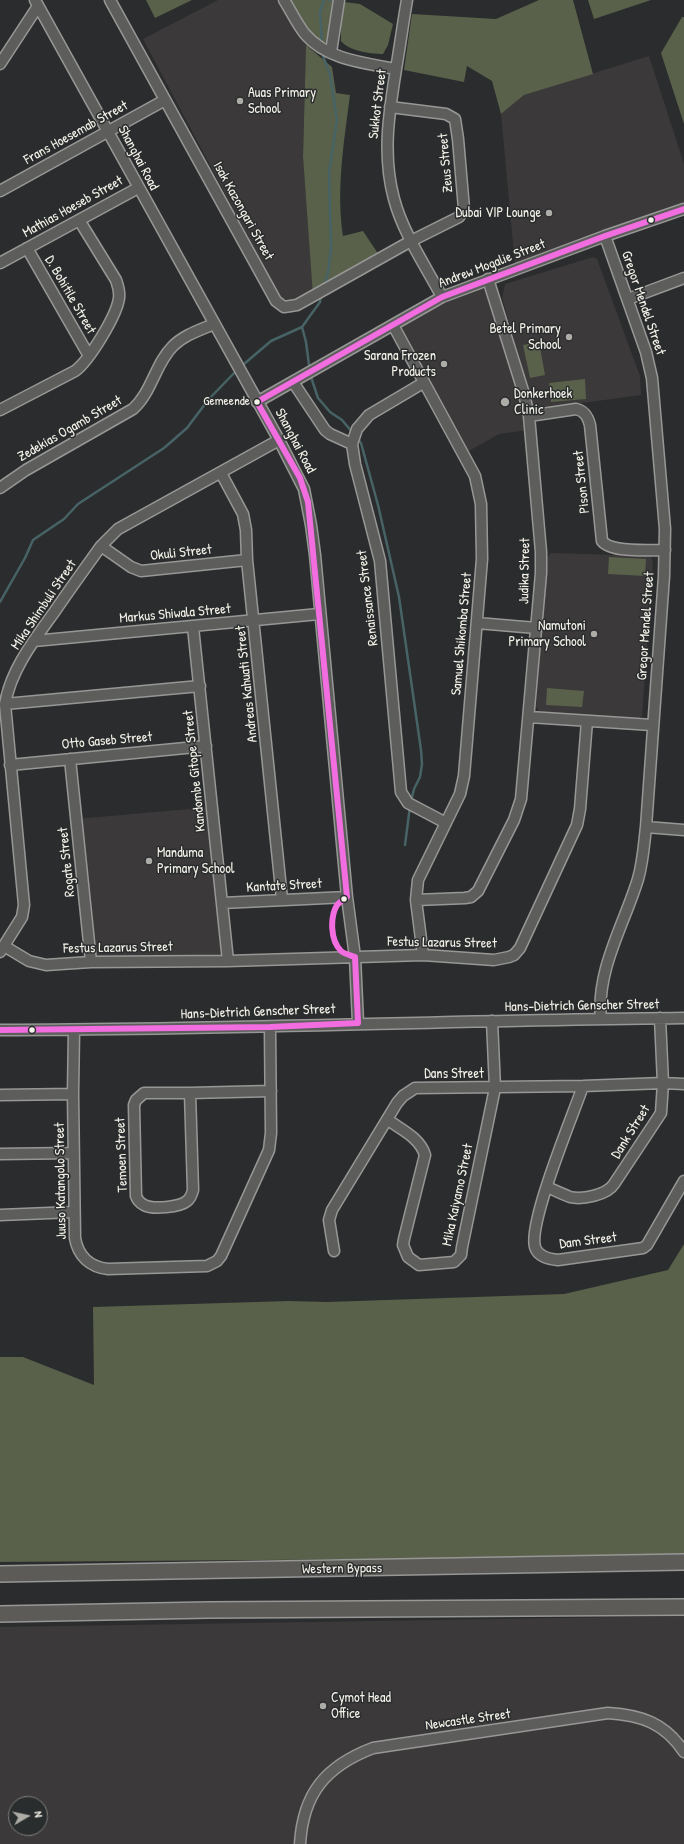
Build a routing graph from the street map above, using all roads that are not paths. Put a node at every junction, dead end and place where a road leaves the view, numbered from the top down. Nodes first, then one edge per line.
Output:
1 (110, 0) edge
2 (284, 0) edge
3 (340, 0) edge
4 (407, 0) edge
5 (37, 3) edge
6 (331, 52) junction
7 (0, 64) edge
8 (396, 69) junction
9 (165, 100) junction
10 (390, 107) junction
11 (108, 131) junction
12 (138, 188) junction
13 (0, 191) edge
14 (684, 209) edge
15 (79, 220) junction
16 (605, 236) junction
17 (411, 241) junction
18 (27, 248) junction
19 (0, 263) edge
20 (684, 278) edge
21 (488, 279) junction
22 (442, 297) junction
23 (628, 299) junction
24 (214, 324) junction
25 (393, 325) junction
26 (90, 356) junction
27 (293, 382) junction
28 (423, 383) junction
29 (257, 402) junction
30 (0, 410) edge
31 (530, 416) junction
32 (279, 440) junction
33 (352, 444) junction
34 (221, 473) junction
35 (0, 488) edge
36 (101, 546) junction
37 (665, 550) junction
38 (247, 560) junction
39 (319, 614) junction
40 (255, 620) junction
41 (477, 623) junction
42 (193, 627) junction
43 (536, 628) junction
44 (34, 641) junction
45 (200, 686) junction
46 (6, 704) junction
47 (529, 716) junction
48 (587, 721) junction
49 (652, 725) junction
50 (206, 746) junction
51 (70, 759) junction
52 (10, 765) junction
53 (446, 823) junction
54 (646, 827) junction
55 (684, 830) edge
56 (347, 897) junction
57 (282, 899) junction
58 (416, 900) junction
59 (222, 903) junction
60 (2, 949) edge
61 (422, 955) junction
62 (355, 957) junction
63 (228, 960) junction
64 (91, 962) junction
65 (660, 1018) junction
66 (684, 1018) edge
67 (601, 1019) junction
68 (492, 1021) junction
69 (358, 1023) junction
70 (270, 1027) junction
71 (0, 1030) edge
72 (74, 1030) junction
73 (663, 1083) junction
74 (684, 1084) edge
75 (583, 1086) junction
76 (495, 1088) junction
77 (270, 1092) junction
78 (190, 1093) junction
79 (73, 1094) junction
80 (0, 1096) edge
81 (388, 1120) junction
82 (73, 1153) junction
83 (0, 1154) edge
84 (684, 1181) edge
85 (547, 1187) junction
86 (74, 1212) junction
87 (0, 1215) edge
88 (334, 1251) dead end
89 (684, 1562) edge
90 (0, 1574) edge
91 (684, 1607) edge
92 (0, 1614) edge
93 (684, 1752) edge
94 (300, 1844) edge

1 - 9 street, Isak Kazongari Street
2 - 6 street
3 - 6 street
4 - 8 street, Sukkot Street
5 - 7 street
5 - 11 street, Shanghai Road
6 - 8 street
8 - 10 street, Sukkot Street
9 - 11 street, Frans Hoesemab Street
9 - 17 street, Isak Kazongari Street
10 - 17 street, Sukkot Street
10 - 17 street, Zeus Street
11 - 12 street, Shanghai Road
11 - 13 street, Frans Hoesemab Street
12 - 15 street, Mathias Hoeseb Street
12 - 24 street, Shanghai Road
14 - 16 street, Andrew Mogalie Street
15 - 18 street, Mathias Hoeseb Street
15 - 26 street
16 - 21 street, Andrew Mogalie Street
16 - 23 street, Gregor Mendel Street
17 - 22 street, Sukkot Street
18 - 19 street, Mathias Hoeseb Street
18 - 26 street, D. Bohitile Street
20 - 23 street
21 - 22 street, Andrew Mogalie Street
21 - 31 street, Judika Street
22 - 25 street, Andrew Mogalie Street
23 - 37 street, Gregor Mendel Street
24 - 29 street, Shanghai Road
24 - 35 street, Zedekias Ogamb Street
25 - 27 street, Andrew Mogalie Street
25 - 28 street, Samuel Shikomba Street
26 - 30 street
27 - 29 street, Andrew Mogalie Street
27 - 33 street
28 - 33 street
28 - 41 street, Samuel Shikomba Street
29 - 32 street, Shanghai Road
31 - 37 street, Pison Street
31 - 43 street, Judika Street
32 - 34 street, Mika Shimbuli Street
32 - 39 street, Shanghai Road
33 - 53 street, Renaissance Street
34 - 36 street, Mika Shimbuli Street
34 - 38 street, Andreas Kahuati Street
36 - 38 street, Okuli Street
36 - 44 street, Mika Shimbuli Street
37 - 49 street, Gregor Mendel Street
38 - 40 street, Andreas Kahuati Street
39 - 40 street, Markus Shiwala Street
39 - 56 street, Shanghai Road
40 - 42 street, Markus Shiwala Street
40 - 57 street, Andreas Kahuati Street
41 - 43 street
41 - 53 street, Samuel Shikomba Street
42 - 44 street, Markus Shiwala Street
42 - 45 street, Kandombe Gitope Street
43 - 47 street, Judika Street
44 - 46 street, Mika Shimbuli Street
45 - 46 street
45 - 50 street, Kandombe Gitope Street
46 - 52 street, Mika Shimbuli Street
47 - 48 street
47 - 58 street, Judika Street
48 - 49 street
48 - 61 street, Festus Lazarus Street
49 - 54 street, Gregor Mendel Street
50 - 51 street, Otto Gaseb Street
50 - 59 street, Kandombe Gitope Street
51 - 52 street, Otto Gaseb Street
51 - 64 street, Rogate Street
52 - 60 street, Mika Shimbuli Street
53 - 58 street, Samuel Shikomba Street
54 - 55 street
54 - 67 street, Gregor Mendel Street
56 - 57 street, Kantate Street
56 - 62 street, Shanghai Road
57 - 59 street, Kantate Street
58 - 61 street, Samuel Shikomba Street
59 - 63 street, Kandombe Gitope Street
60 - 64 street, Festus Lazarus Street
61 - 62 street, Festus Lazarus Street
62 - 63 street, Festus Lazarus Street
62 - 69 street, Shanghai Road
63 - 64 street, Festus Lazarus Street
65 - 66 street, Hans-Dietrich Genscher Street
65 - 67 street, Hans-Dietrich Genscher Street
65 - 73 street, Dank Street
67 - 68 street, Hans-Dietrich Genscher Street
68 - 69 street, Hans-Dietrich Genscher Street
68 - 76 street, Mika Kaiyamo Street
69 - 70 street, Hans-Dietrich Genscher Street
70 - 72 street, Hans-Dietrich Genscher Street
70 - 77 street, Juuso Katangolo Street
71 - 72 street, Hans-Dietrich Genscher Street
72 - 79 street, Juuso Katangolo Street
73 - 74 street, Dans Street
73 - 75 street, Dans Street
73 - 85 street, Dank Street
75 - 76 street, Dans Street
75 - 85 street, Dam Street
76 - 81 street, Dans Street
76 - 81 street, Mika Kaiyamo Street
77 - 78 street, Temoen Street
77 - 86 street, Juuso Katangolo Street
78 - 78 street, Temoen Street
79 - 80 street
79 - 82 street, Juuso Katangolo Street
81 - 88 street, Dans Street
82 - 83 street
82 - 86 street, Juuso Katangolo Street
84 - 85 street, Dam Street
86 - 87 street
89 - 90 highway, Western Bypass
91 - 92 highway
93 - 94 street, Newcastle Street

